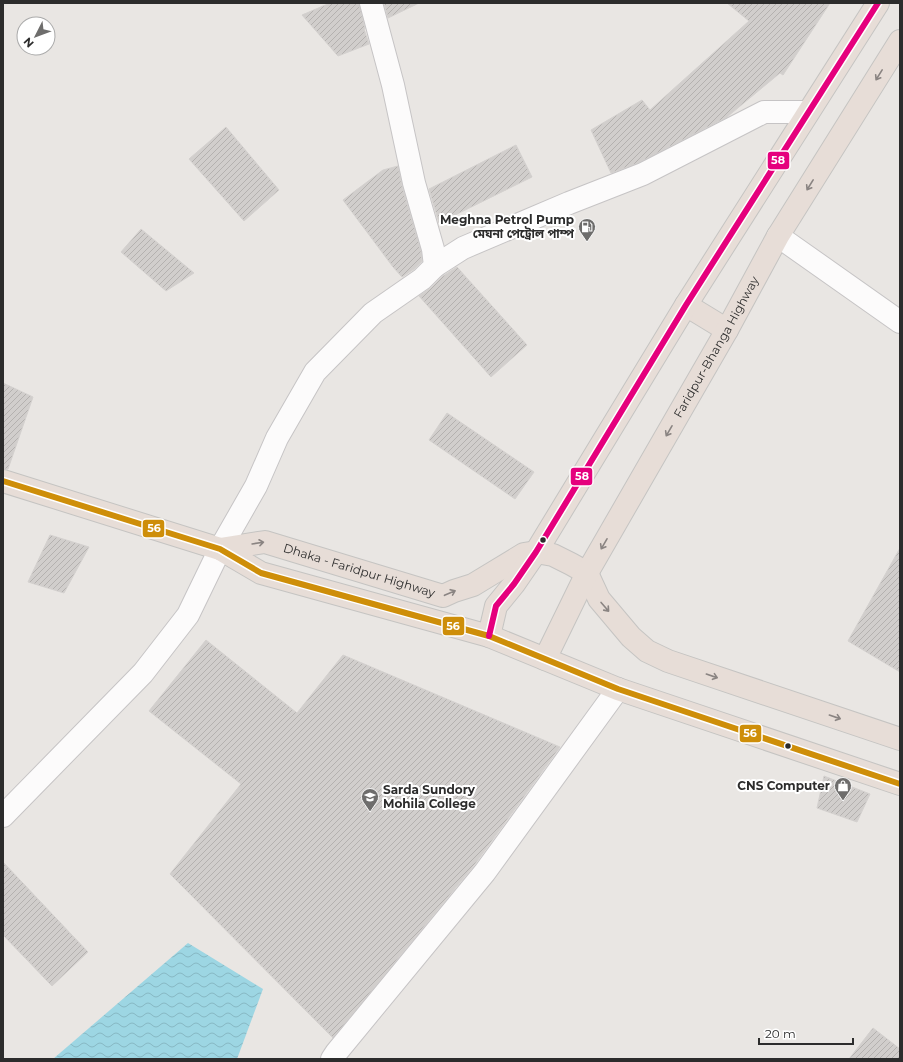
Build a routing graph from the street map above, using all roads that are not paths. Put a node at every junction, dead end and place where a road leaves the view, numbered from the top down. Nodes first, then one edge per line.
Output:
1 (371, 3) edge
2 (878, 3) edge
3 (900, 42) edge
4 (808, 112) junction
5 (778, 236) junction
6 (435, 266) junction
7 (686, 305) junction
8 (900, 322) edge
9 (727, 330) junction
10 (3, 481) edge
11 (220, 549) junction
12 (536, 552) junction
13 (587, 573) junction
14 (489, 636) junction
15 (545, 659) junction
16 (618, 689) junction
17 (900, 739) edge
18 (900, 784) edge
19 (3, 816) edge
20 (332, 1059) edge

1 - 6 street
2 - 4 highway
3 -> 5 highway, Faridpur-Bhanga Highway
4 - 6 street
4 - 7 highway
5 - 8 street
5 - 9 highway, Faridpur-Bhanga Highway
6 - 11 street
7 - 9 highway
7 - 12 highway
9 -> 13 highway, Faridpur-Bhanga Highway
10 - 11 highway, Dhaka - Faridpur Highway
11 -> 12 highway, Dhaka - Faridpur Highway
11 - 14 highway, Dhaka - Faridpur Highway
11 - 19 street
12 - 13 highway
12 - 14 highway
13 - 15 highway, Faridpur-Bhanga Highway
13 -> 17 highway
14 - 15 highway, Dhaka - Faridpur Highway
15 - 16 highway, Dhaka - Faridpur Highway
16 - 18 highway, Dhaka - Faridpur Highway
16 - 20 street

